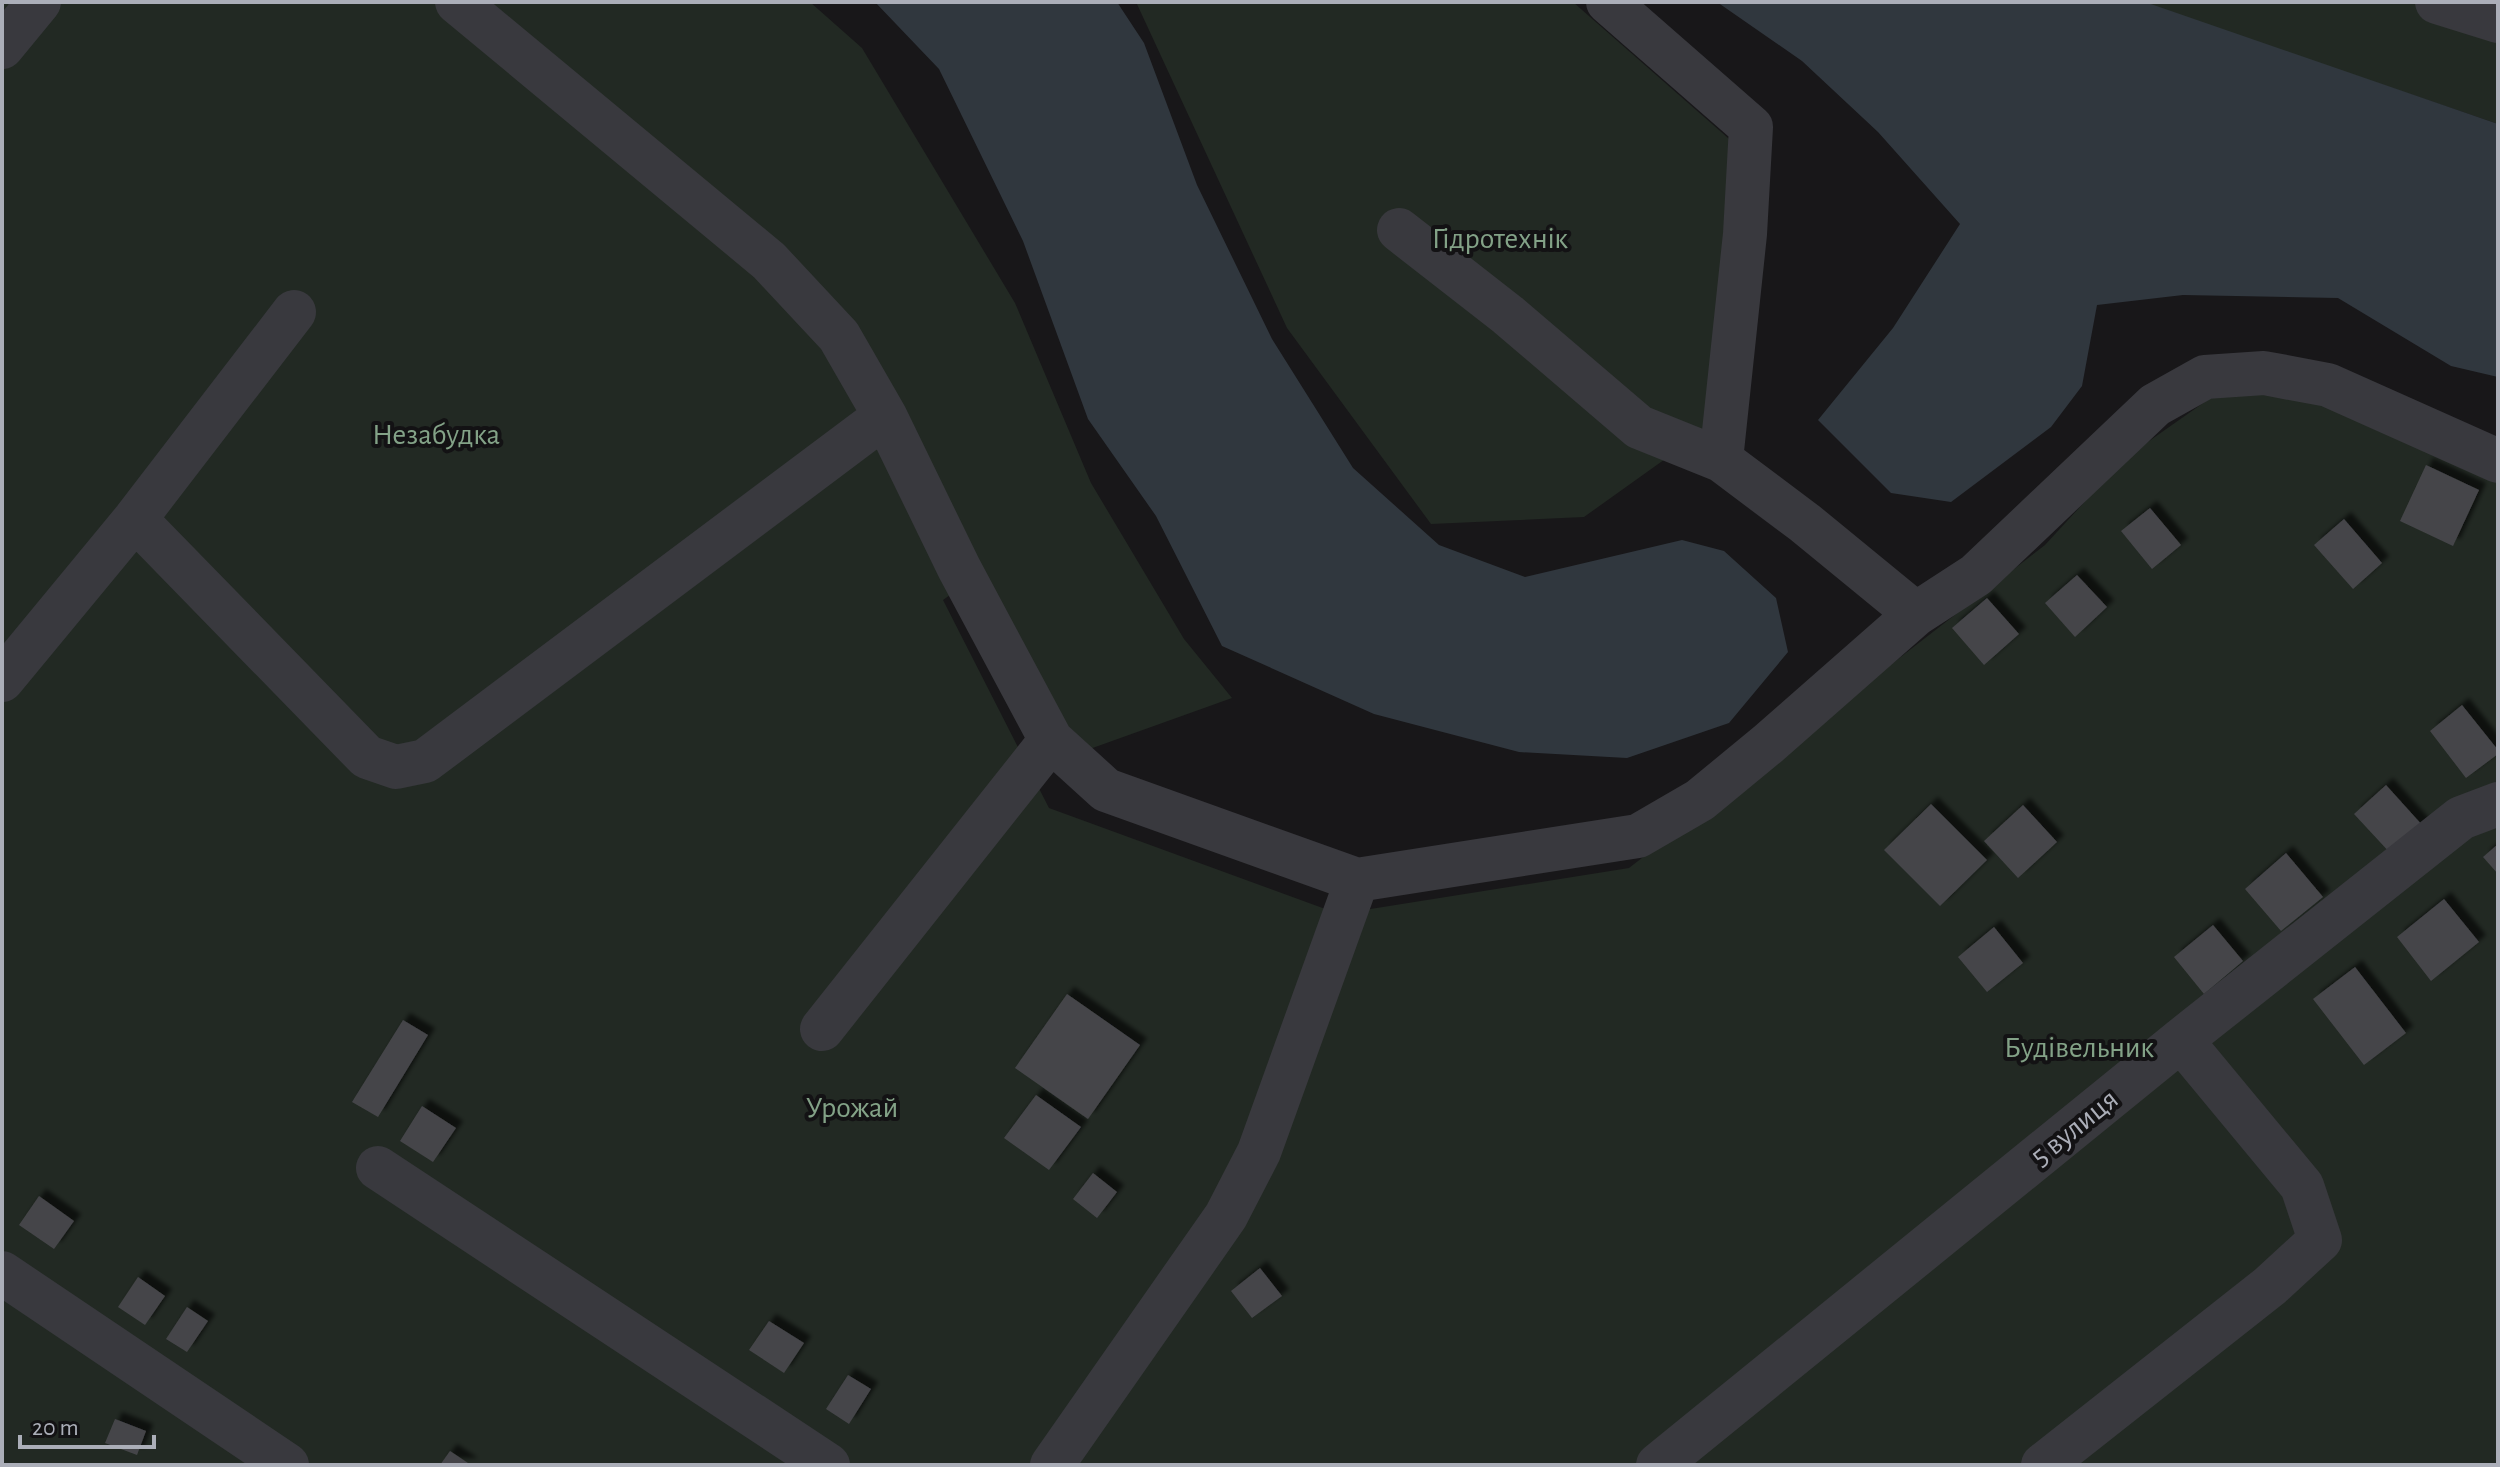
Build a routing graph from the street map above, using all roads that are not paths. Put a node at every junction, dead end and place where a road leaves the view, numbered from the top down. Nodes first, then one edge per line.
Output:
1 (39, 2) edge
2 (457, 2) edge
3 (1608, 2) edge
4 (2437, 2) edge
5 (2498, 21) edge
6 (2, 47) edge
7 (1399, 230) dead end
8 (294, 312) dead end
9 (885, 416) junction
10 (1721, 460) junction
11 (2498, 461) edge
12 (135, 519) junction
13 (1916, 614) junction
14 (2, 680) edge
15 (1051, 740) junction
16 (2498, 804) edge
17 (1357, 880) junction
18 (822, 1029) dead end
19 (2181, 1040) junction
20 (378, 1168) dead end
21 (2, 1273) edge
22 (287, 1465) edge
23 (828, 1465) edge
24 (1052, 1465) edge
25 (1658, 1465) edge
26 (2043, 1465) edge

1 - 6 street
2 - 9 street
3 - 10 street
4 - 5 street
7 - 10 street
8 - 12 street
9 - 12 street
9 - 15 street
10 - 13 street
11 - 13 street
12 - 14 street
13 - 17 street
15 - 17 street
15 - 18 street
16 - 19 street, 5 вулиця
17 - 24 street
19 - 25 street, 5 вулиця
19 - 26 street
20 - 23 street
21 - 22 street

